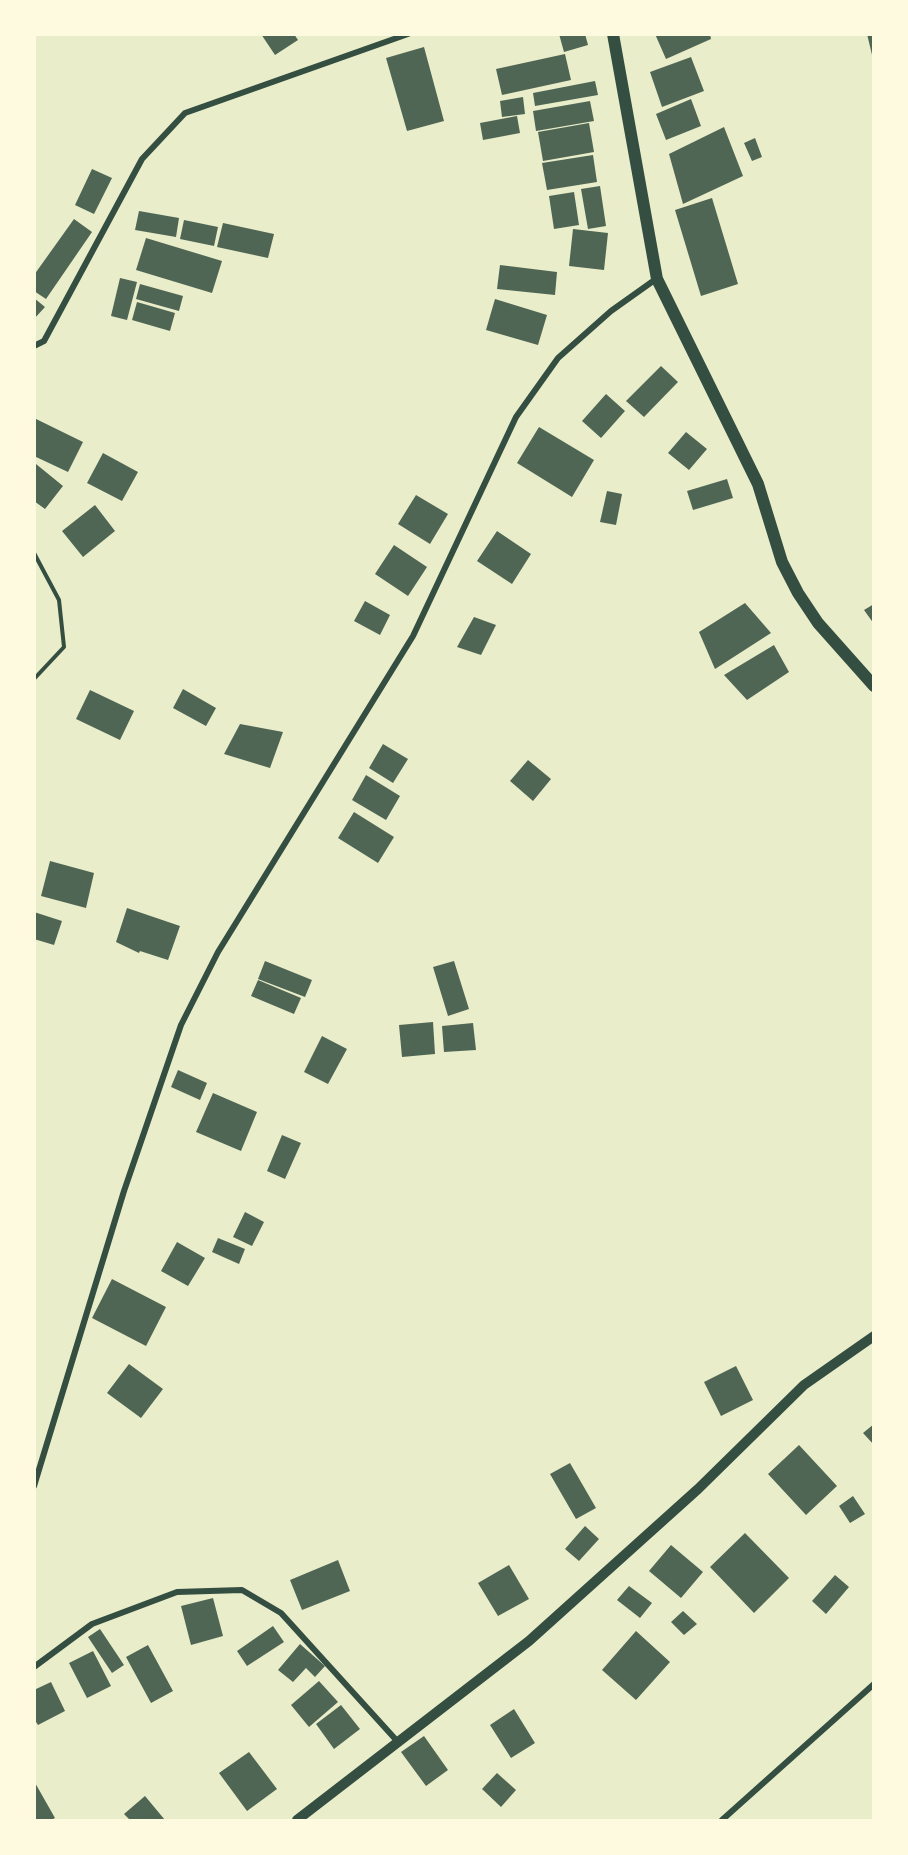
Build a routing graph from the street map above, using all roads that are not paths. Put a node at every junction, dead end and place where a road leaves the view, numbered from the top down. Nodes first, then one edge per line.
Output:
1 (408, 34) edge
2 (613, 34) edge
3 (657, 279) junction
4 (34, 346) edge
5 (873, 686) edge
6 (873, 1336) edge
7 (34, 1486) edge
8 (34, 1667) edge
9 (873, 1684) edge
10 (398, 1742) junction
11 (297, 1821) edge
12 (722, 1821) edge

1 - 4 street
2 - 3 main road
3 - 5 main road
3 - 7 street
6 - 10 street
8 - 10 street
9 - 12 street
10 - 11 street

